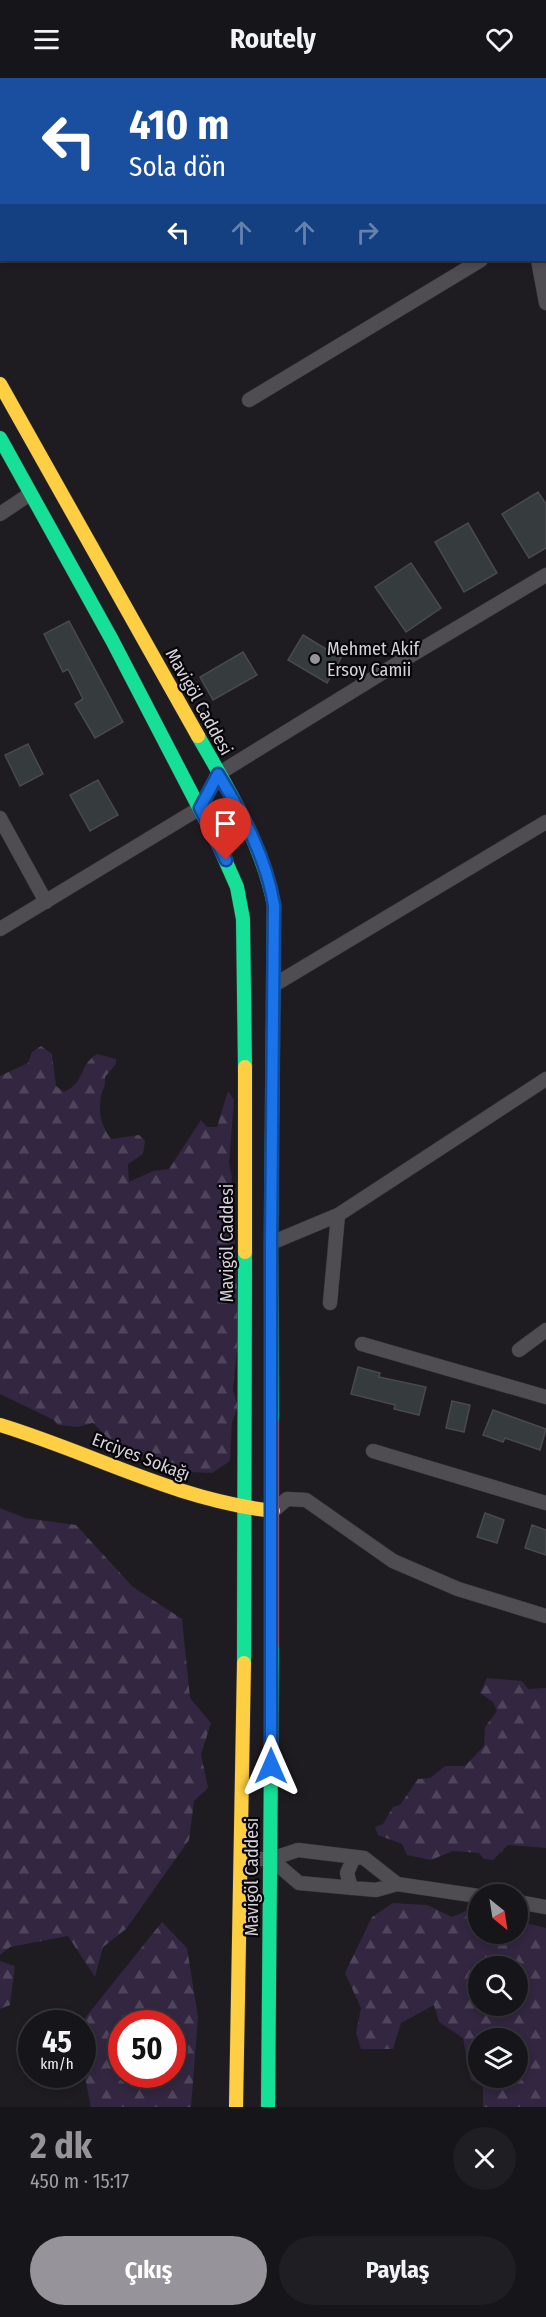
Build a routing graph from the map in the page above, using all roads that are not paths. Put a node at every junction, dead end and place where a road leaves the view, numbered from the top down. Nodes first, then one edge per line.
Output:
1 (480, 261) edge
2 (538, 261) edge
3 (546, 303) edge
4 (0, 384) edge
5 (249, 400) dead end
6 (0, 438) edge
7 (30, 494) junction
8 (0, 514) edge
9 (546, 575) edge
10 (218, 774) junction
11 (200, 808) junction
12 (0, 818) edge
13 (546, 822) edge
14 (46, 902) junction
15 (0, 929) edge
16 (274, 985) junction
17 (546, 1079) edge
18 (338, 1215) junction
19 (271, 1244) junction
20 (330, 1303) dead end
21 (546, 1330) edge
22 (362, 1344) dead end
23 (519, 1350) dead end
24 (546, 1397) edge
25 (0, 1425) edge
26 (373, 1451) dead end
27 (546, 1503) edge
28 (245, 1508) junction
29 (273, 1511) junction
30 (546, 1616) edge
31 (354, 1857) junction
32 (241, 1859) junction
33 (271, 1859) junction
34 (397, 1884) junction
35 (351, 1888) junction
36 (468, 1895) edge
37 (528, 1904) edge
38 (546, 1907) edge
39 (236, 2107) edge
40 (268, 2107) edge

1 - 5 street
2 - 3 street
4 - 10 main road, Mavigöl Caddesi
6 - 7 main road, Mavigöl Caddesi
7 - 8 street
7 - 11 main road, Mavigöl Caddesi
9 - 10 street
10 - 11 street
10 - 16 main road, Mavigöl Caddesi
11 - 14 street
11 - 28 main road, Mavigöl Caddesi
12 - 14 street
13 - 16 street
14 - 15 street
16 - 19 main road, Mavigöl Caddesi
17 - 18 street
18 - 19 street
18 - 20 street
19 - 29 main road, Mavigöl Caddesi
21 - 23 street
22 - 24 street
25 - 28 main road, Erciyes Sokağı
26 - 27 street
28 - 29 main road, Erciyes Sokağı
28 - 32 main road, Mavigöl Caddesi
29 - 30 street
29 - 33 main road, Mavigöl Caddesi
31 - 33 street
31 - 34 street
31 - 35 street
32 - 33 street
32 - 39 main road, Mavigöl Caddesi
33 - 35 street
33 - 40 main road, Mavigöl Caddesi
34 - 35 street
34 - 36 street
37 - 38 street

